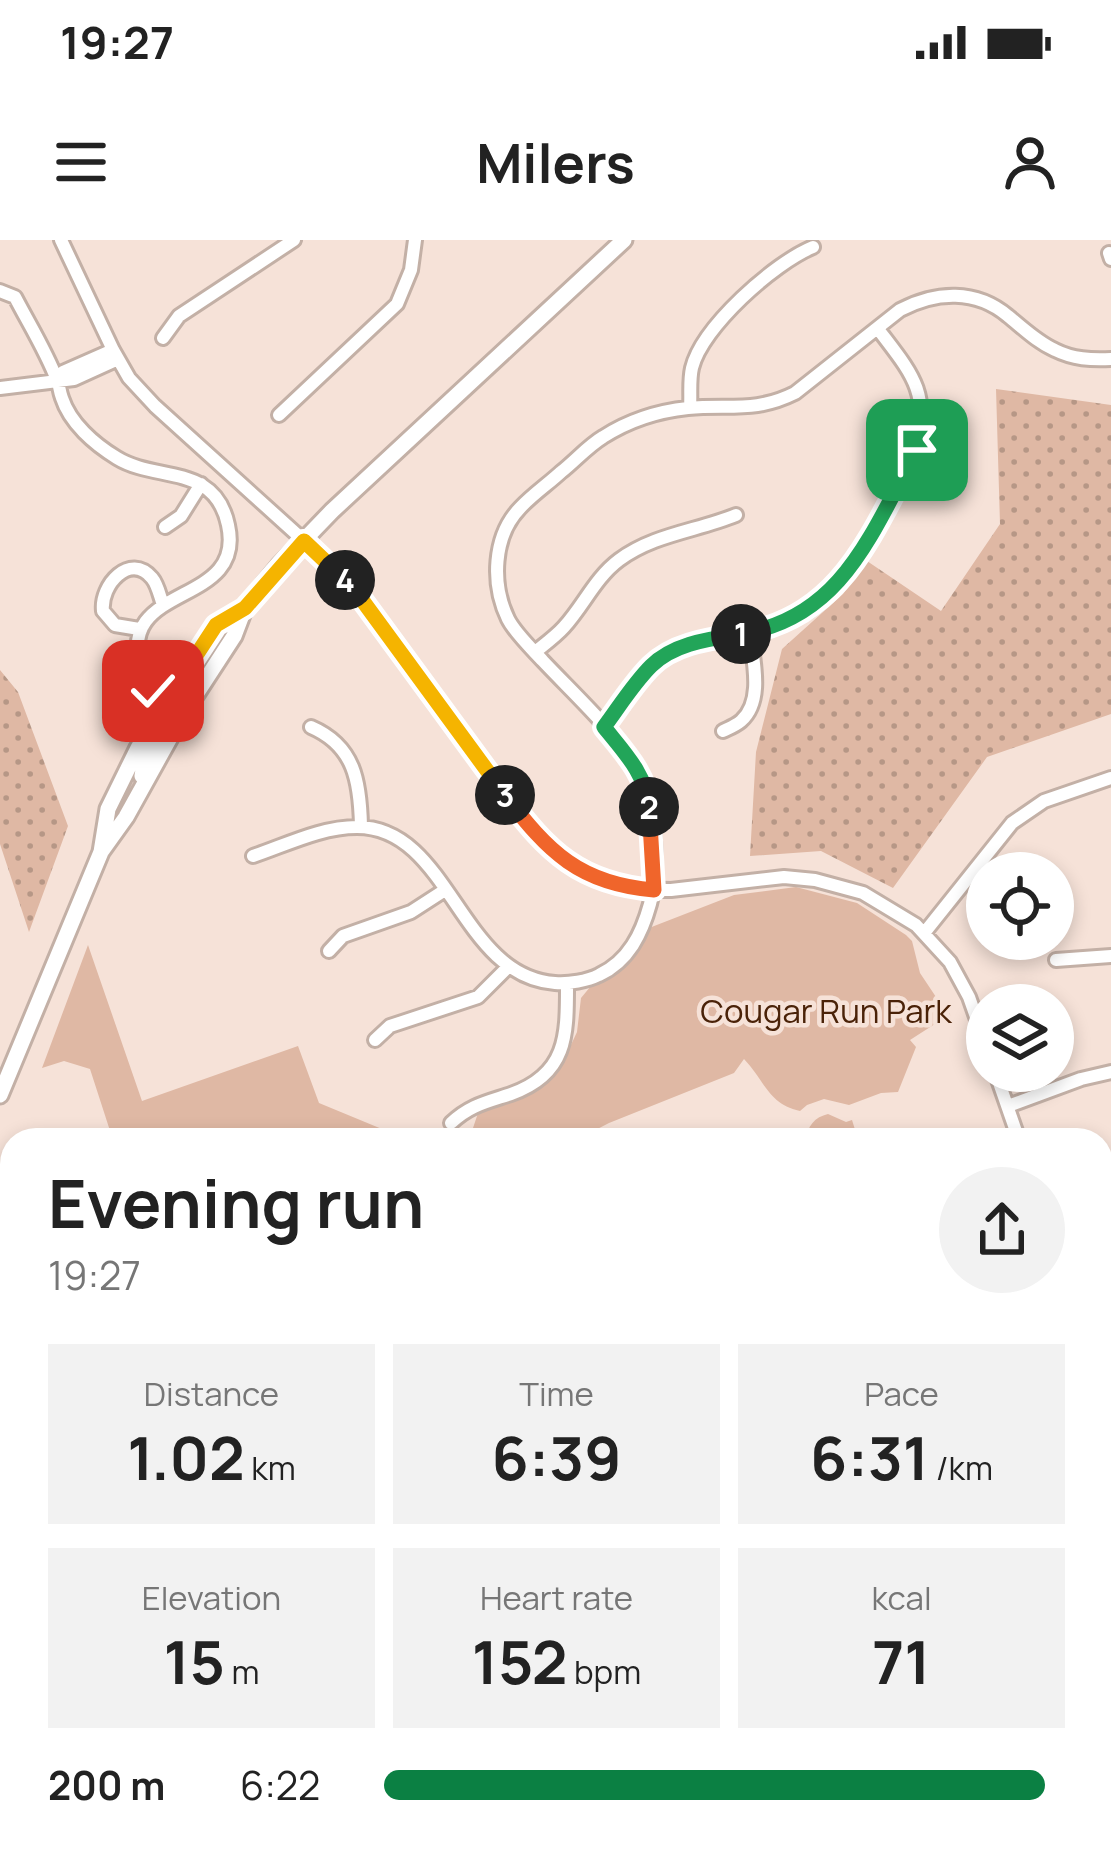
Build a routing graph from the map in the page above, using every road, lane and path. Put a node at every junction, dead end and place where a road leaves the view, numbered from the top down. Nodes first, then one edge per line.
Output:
1 (61, 240) edge
2 (295, 240) edge
3 (415, 240) edge
4 (624, 240) edge
5 (813, 247) dead end
6 (0, 291) edge
7 (878, 328) junction
8 (164, 338) dead end
9 (115, 354) junction
10 (1111, 359) edge
11 (58, 380) junction
12 (0, 388) edge
13 (690, 408) junction
14 (279, 415) dead end
15 (201, 484) junction
16 (736, 515) dead end
17 (164, 527) dead end
18 (304, 541) junction
19 (164, 605) junction
20 (245, 608) junction
21 (139, 629) junction
22 (750, 633) junction
23 (535, 652) junction
24 (142, 660) junction
25 (176, 683) junction
26 (163, 706) junction
27 (311, 727) dead end
28 (604, 727) junction
29 (723, 731) dead end
30 (1111, 778) edge
31 (139, 792) junction
32 (361, 826) junction
33 (100, 852) junction
34 (253, 856) dead end
35 (445, 890) junction
36 (654, 890) junction
37 (925, 932) junction
38 (329, 951) dead end
39 (1111, 956) edge
40 (1074, 959) edge
41 (508, 968) junction
42 (566, 984) junction
43 (966, 992) edge
44 (376, 1040) dead end
45 (1111, 1072) edge
46 (1003, 1092) edge
47 (0, 1095) edge
48 (1008, 1106) junction
49 (451, 1123) dead end
50 (1015, 1128) edge

1 - 9 street
2 - 8 street
3 - 14 street
4 - 18 main road
5 - 13 street
6 - 11 street
7 - 10 street
7 - 13 street
7 - 22 street
9 - 11 street
9 - 18 street
11 - 12 street
11 - 15 street
13 - 23 street
15 - 17 street
15 - 19 street
16 - 23 street
18 - 20 main road
18 - 36 street
19 - 21 street
19 - 21 street
20 - 25 main road
20 - 31 main road
21 - 24 street
22 - 28 street
22 - 29 street
23 - 28 street
24 - 25 street
24 - 26 street
25 - 26 main road
25 - 31 main road
26 - 33 main road
27 - 32 street
28 - 36 street
30 - 37 street
31 - 33 main road
32 - 34 street
32 - 35 street
33 - 47 main road
35 - 38 street
35 - 41 street
36 - 37 street
36 - 42 street
37 - 43 street
39 - 40 street
41 - 42 street
41 - 44 street
42 - 49 street
45 - 48 street
46 - 48 street
48 - 50 street

